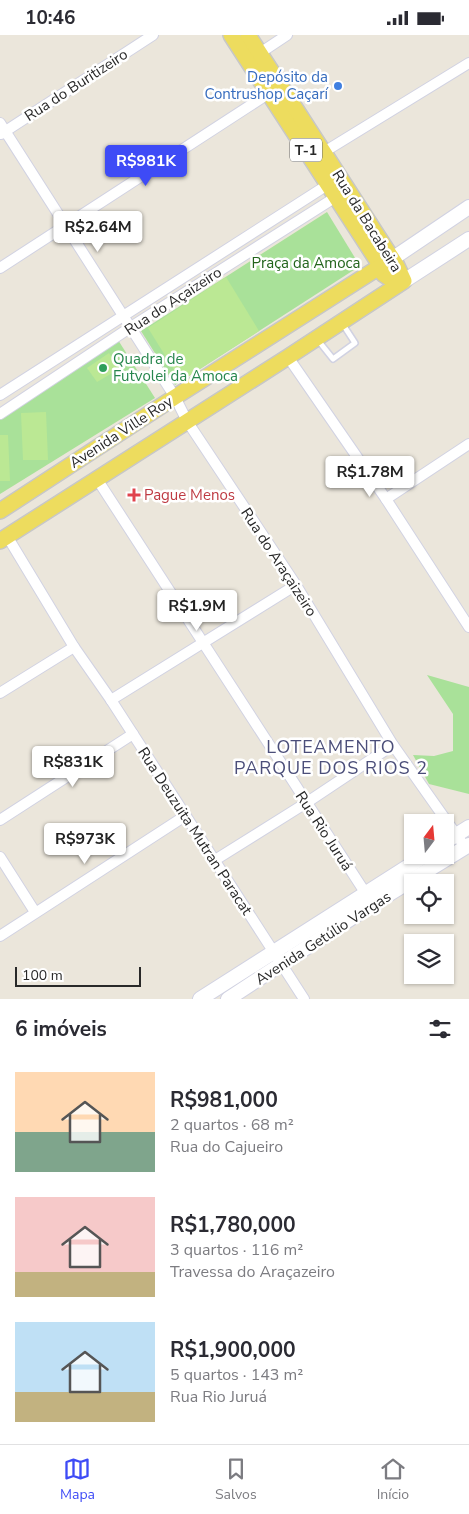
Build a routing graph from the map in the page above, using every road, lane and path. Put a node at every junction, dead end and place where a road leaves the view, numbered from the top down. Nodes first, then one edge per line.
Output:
1 (153, 35) edge
2 (231, 35) edge
3 (248, 35) edge
4 (287, 35) edge
5 (260, 53) junction
6 (469, 63) edge
7 (274, 90) junction
8 (2, 130) edge
9 (324, 152) junction
10 (338, 188) junction
11 (469, 207) edge
12 (65, 225) junction
13 (469, 239) edge
14 (386, 262) junction
15 (0, 268) edge
16 (401, 283) junction
17 (123, 315) junction
18 (341, 322) junction
19 (131, 327) junction
20 (316, 339) junction
21 (288, 357) junction
22 (0, 395) edge
23 (175, 397) junction
24 (0, 413) edge
25 (187, 421) junction
26 (469, 444) edge
27 (97, 479) junction
28 (386, 499) junction
29 (0, 511) edge
30 (3, 538) edge
31 (296, 585) junction
32 (469, 627) edge
33 (204, 643) junction
34 (74, 647) junction
35 (0, 693) edge
36 (111, 700) junction
37 (133, 734) junction
38 (393, 745) junction
39 (306, 803) junction
40 (436, 814) edge
41 (185, 816) junction
42 (0, 820) edge
43 (469, 827) edge
44 (454, 837) edge
45 (454, 840) edge
46 (467, 846) edge
47 (0, 857) edge
48 (215, 860) junction
49 (415, 864) edge
50 (370, 899) junction
51 (35, 913) junction
52 (0, 935) edge
53 (273, 952) junction
54 (281, 965) junction
55 (200, 999) edge
56 (228, 999) edge
57 (304, 999) edge

1 - 8 street, Rua do Buritizeiro
2 - 7 main road, Rua da Bacabeira / T-1
3 - 5 main road, Rua da Bacabeira / T-1
4 - 5 street
5 - 7 main road, Rua da Bacabeira / T-1
6 - 9 street
7 - 9 main road, Rua da Bacabeira / T-1
7 - 10 main road, Rua da Bacabeira / T-1
7 - 12 street
8 - 12 street, Rua do Araçaizeiro
9 - 10 main road, Rua da Bacabeira / T-1
10 - 14 main road, Rua da Bacabeira / T-1
10 - 17 street, Rua do Açaizeiro
10 - 19 street, Rua do Açaizeiro
11 - 14 main road, Avenida Ville Roy
12 - 15 street
12 - 17 street, Rua do Araçaizeiro
13 - 16 main road, Avenida Ville Roy
14 - 16 main road, Rua da Bacabeira
14 - 23 main road, Avenida Ville Roy
16 - 18 main road, Avenida Ville Roy
17 - 19 street, Rua do Araçaizeiro
17 - 22 street, Rua do Açaizeiro
18 - 20 main road, Avenida Ville Roy
18 - 20 lane
19 - 23 street, Rua do Araçaizeiro
19 - 24 street, Rua do Açaizeiro
20 - 21 main road, Avenida Ville Roy
21 - 25 main road, Avenida Ville Roy
21 - 28 street
23 - 25 street, Rua do Araçaizeiro
23 - 29 main road, Avenida Ville Roy
25 - 27 main road, Avenida Ville Roy
25 - 31 street, Rua do Araçaizeiro
26 - 28 street
27 - 30 main road, Avenida Ville Roy
27 - 33 street, Rua Rio Juruá
28 - 32 street
30 - 34 street, Rua Deuzuita Mutran Paracat
31 - 33 street
31 - 38 street, Rua do Araçaizeiro
33 - 36 street
33 - 39 street, Rua Rio Juruá
34 - 35 street
34 - 36 street, Rua Deuzuita Mutran Paracat
36 - 37 street, Rua Deuzuita Mutran Paracat
37 - 41 street, Rua Deuzuita Mutran Paracat
37 - 42 street
38 - 39 street
38 - 40 street, Rua do Araçaizeiro
39 - 48 street
39 - 50 street, Rua Rio Juruá
41 - 48 street, Rua Deuzuita Mutran Paracat
41 - 51 street
43 - 44 main road
45 - 46 street, Rua do Araçaizeiro
46 - 50 main road, Avenida Getúlio Vargas
47 - 51 street
48 - 53 street, Rua Deuzuita Mutran Paracat
49 - 50 main road, Avenida Getúlio Vargas
50 - 53 main road, Avenida Getúlio Vargas
50 - 54 main road, Avenida Getúlio Vargas
51 - 52 street
53 - 54 street, Rua Deuzuita Mutran Paracat
53 - 55 main road, Avenida Getúlio Vargas
54 - 56 main road, Avenida Getúlio Vargas
54 - 57 street, Rua Deuzuita Mutran Paracat

